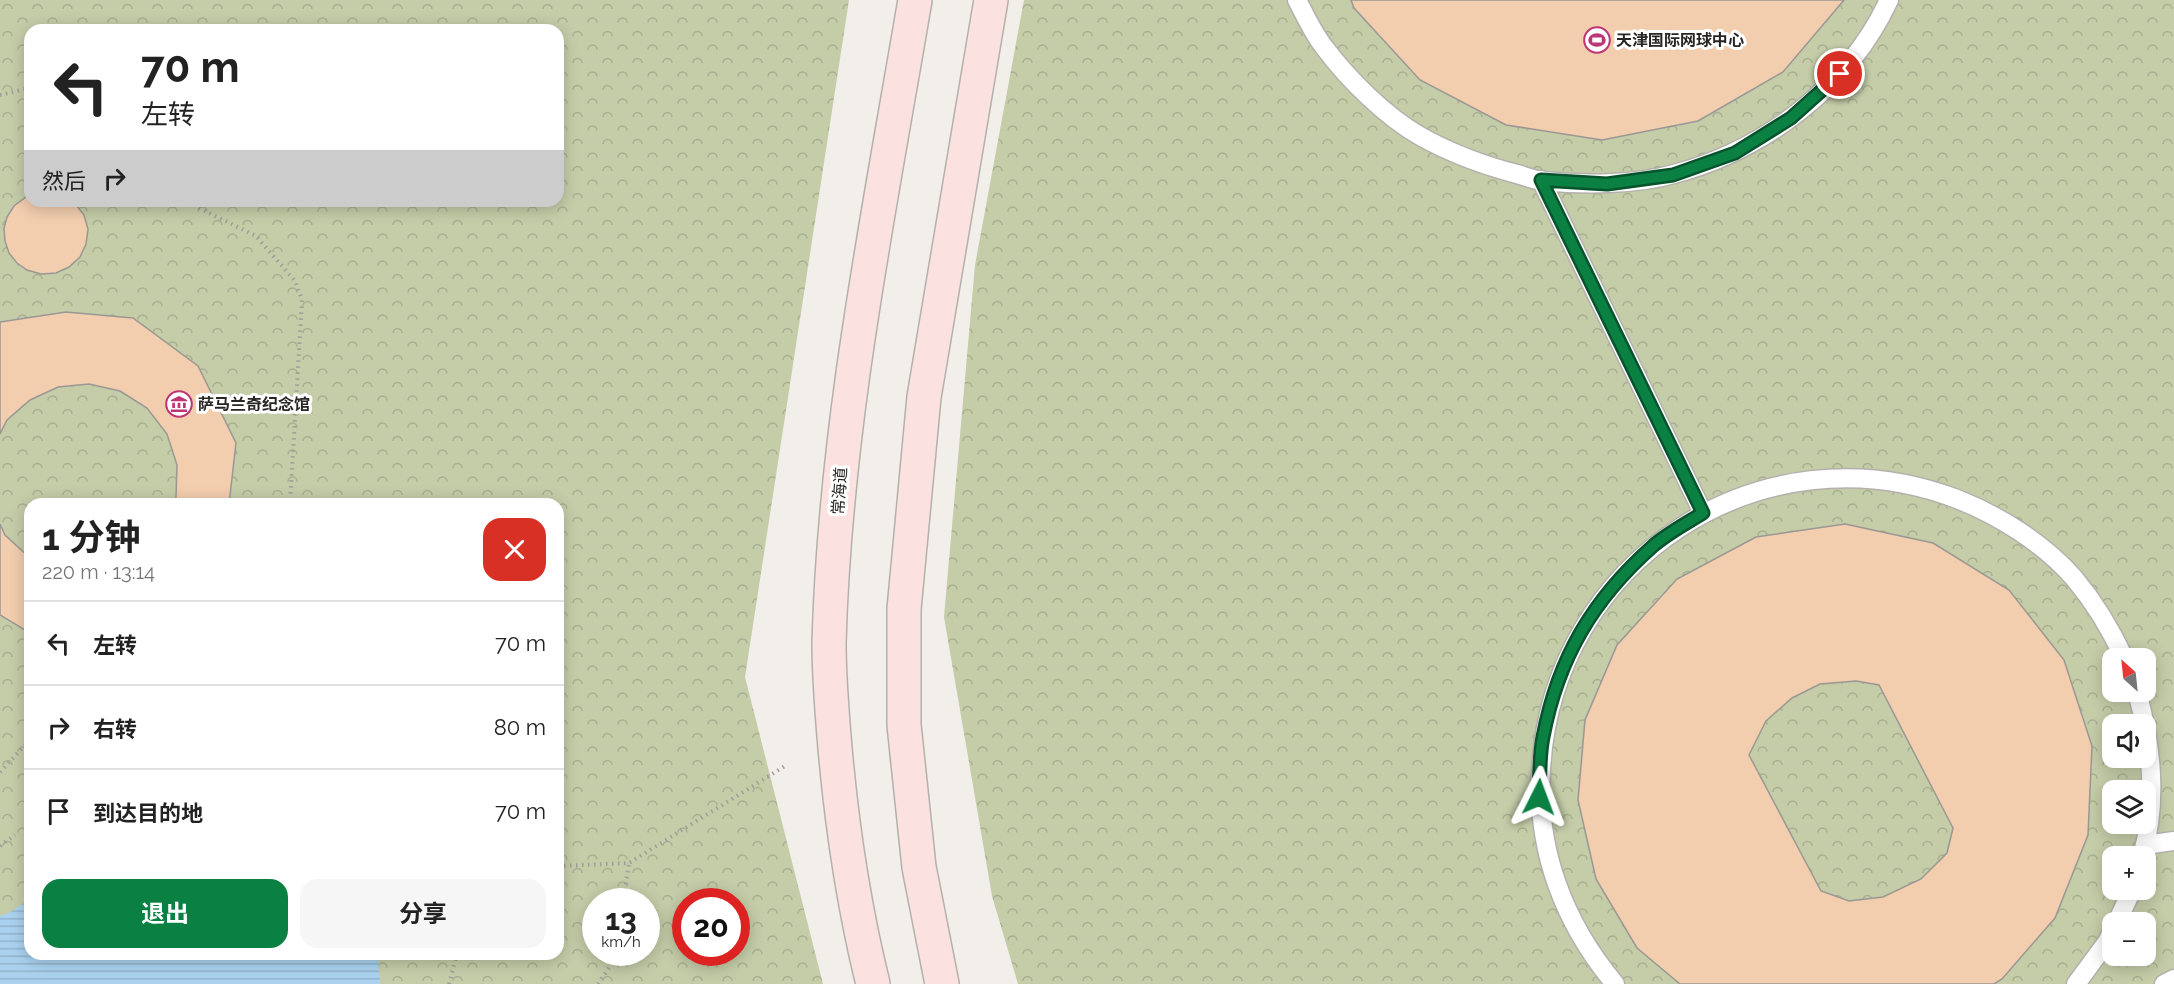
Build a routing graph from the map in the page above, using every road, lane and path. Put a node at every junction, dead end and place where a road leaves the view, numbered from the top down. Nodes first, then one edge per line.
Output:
1 (915, 0) edge
2 (991, 0) edge
3 (1297, 0) edge
4 (1889, 0) edge
5 (24, 89) edge
6 (0, 94) edge
7 (1541, 180) junction
8 (197, 207) edge
9 (290, 498) edge
10 (1703, 513) junction
11 (2119, 648) edge
12 (2140, 702) edge
13 (24, 746) edge
14 (785, 766) dead end
15 (0, 772) edge
16 (15, 836) dead end
17 (2174, 841) edge
18 (0, 846) edge
19 (2145, 846) edge
20 (2156, 847) edge
21 (629, 863) junction
22 (564, 866) edge
23 (625, 888) edge
24 (2102, 949) edge
25 (455, 960) edge
26 (611, 966) edge
27 (2174, 979) edge
28 (449, 984) edge
29 (598, 984) edge
30 (873, 984) edge
31 (942, 984) edge
32 (1615, 984) edge
33 (2076, 984) edge
34 (2164, 984) edge

1 - 30 main road, 常海道
2 - 31 main road
3 - 7 lane
4 - 7 lane
5 - 6 path
7 - 10 lane
8 - 9 path
10 - 11 lane
10 - 32 lane
12 - 19 lane
13 - 15 path
14 - 21 path
16 - 18 path
17 - 20 lane
21 - 22 path
21 - 23 path
24 - 33 lane
25 - 28 path
26 - 29 path
27 - 34 lane

